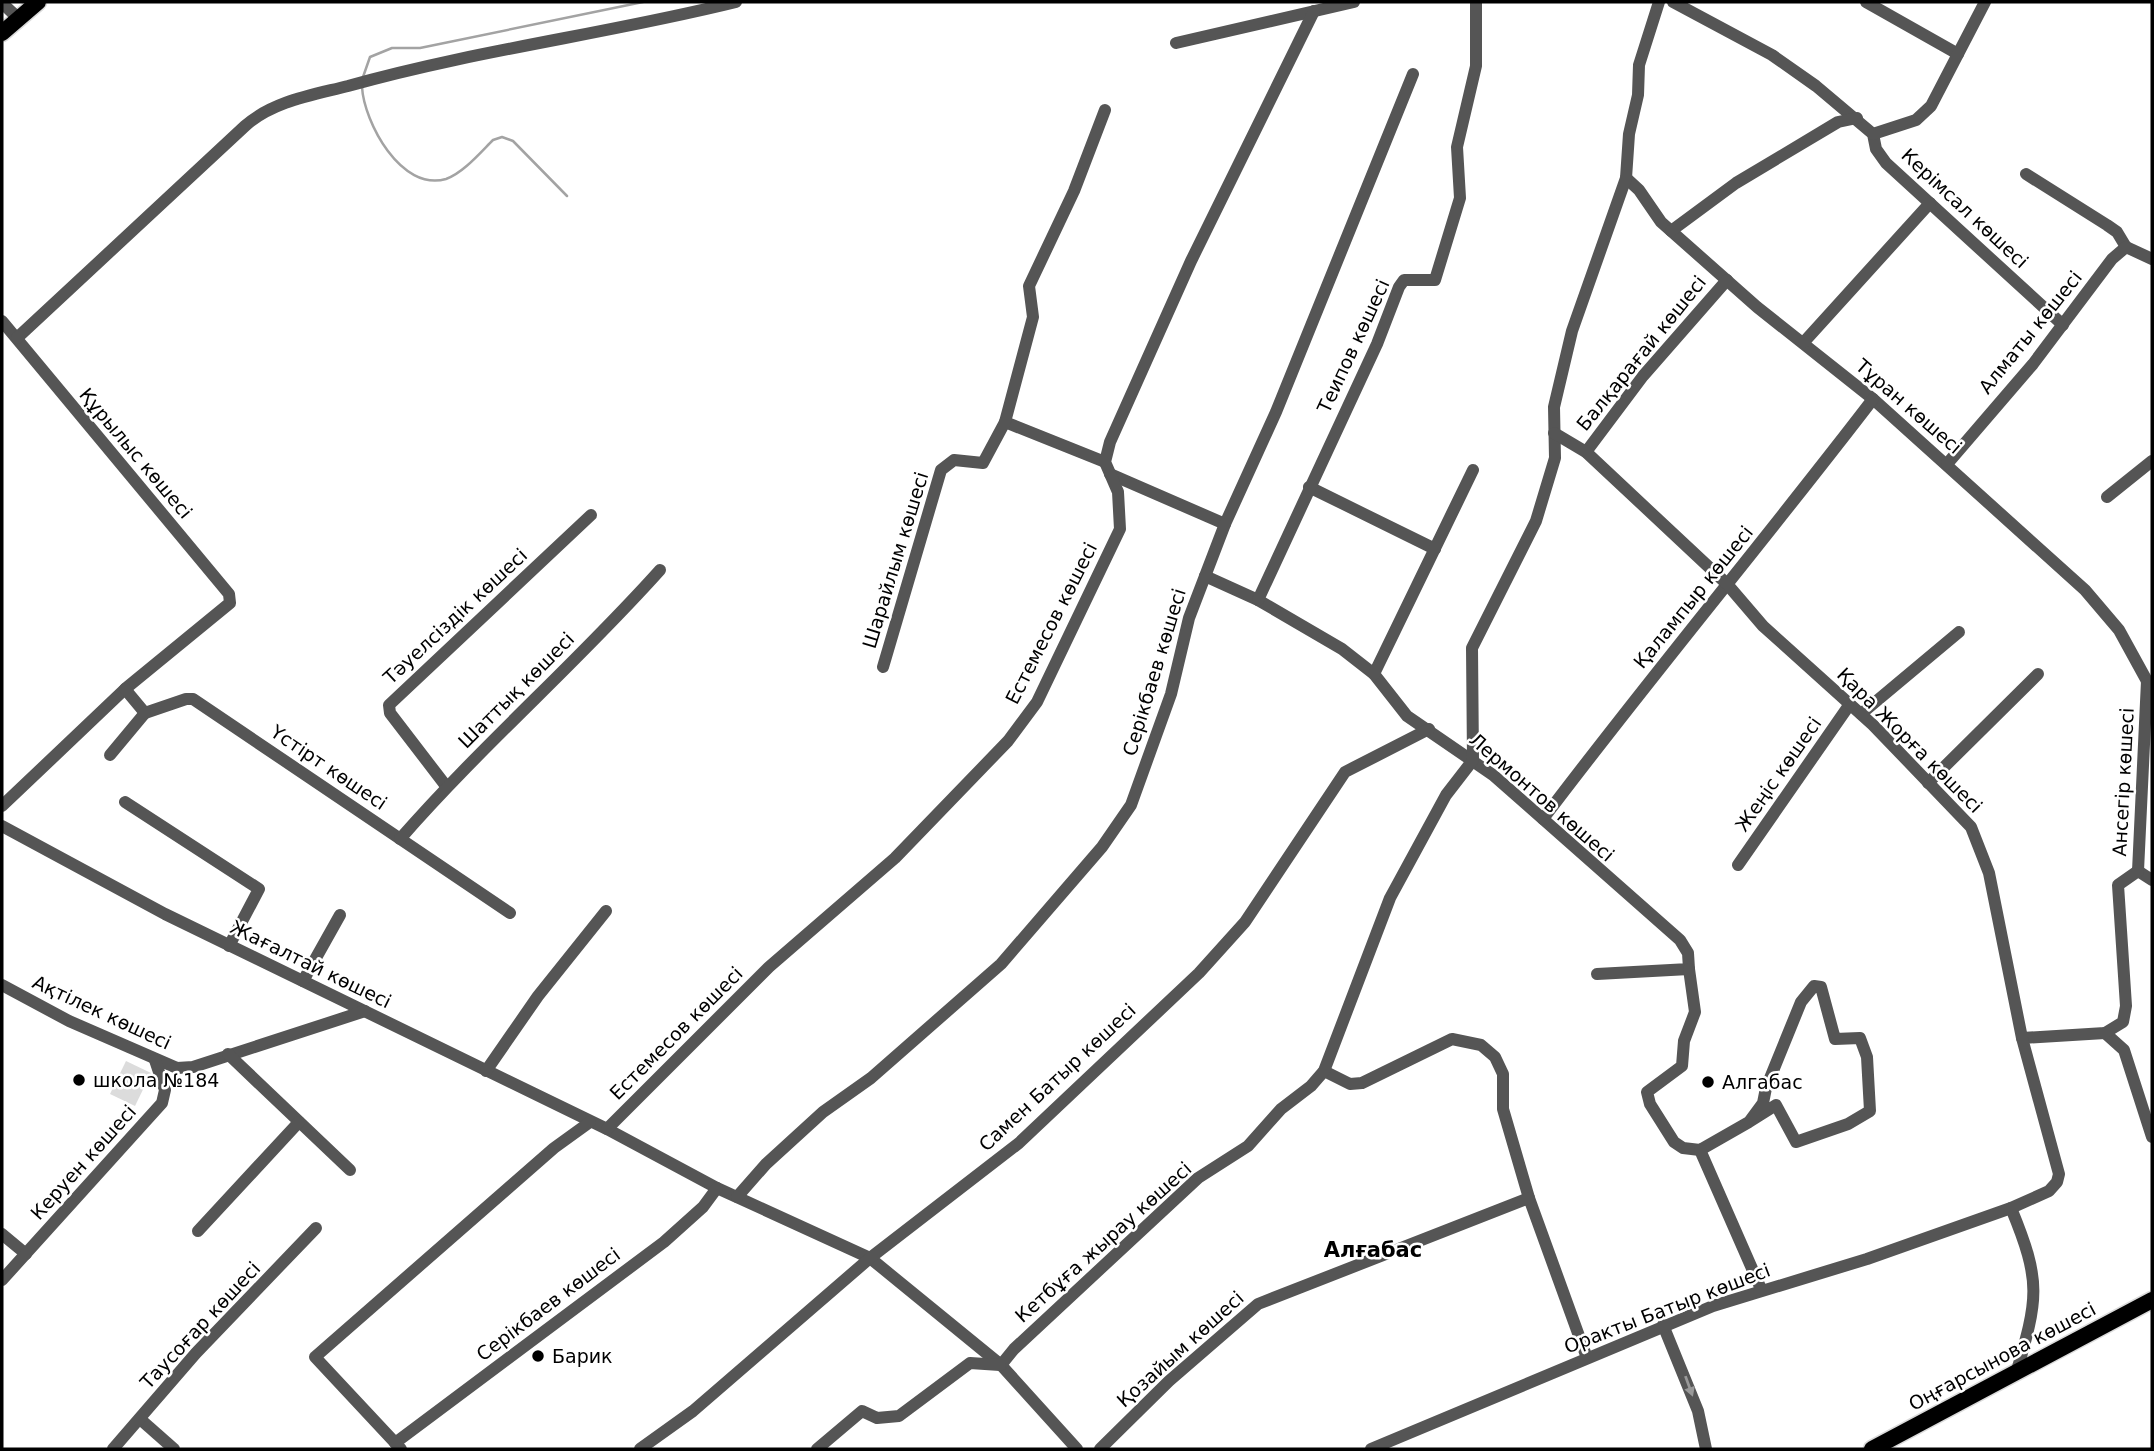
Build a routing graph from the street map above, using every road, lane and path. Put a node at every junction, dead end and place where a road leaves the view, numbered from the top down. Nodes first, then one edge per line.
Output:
1 (38, 2) edge
2 (736, 2) edge
3 (1354, 2) edge
4 (1476, 2) edge
5 (1659, 2) edge
6 (1673, 2) edge
7 (1866, 2) edge
8 (1985, 2) edge
9 (2, 3) edge
10 (1314, 11) junction
11 (18, 19) junction
12 (2, 33) edge
13 (1176, 43) dead end
14 (1958, 54) junction
15 (1413, 75) dead end
16 (1105, 110) dead end
17 (1857, 117) junction
18 (1873, 134) junction
19 (2026, 174) dead end
20 (1626, 178) junction
21 (1930, 203) junction
22 (1671, 231) junction
23 (2126, 247) junction
24 (2152, 259) edge
25 (1727, 280) junction
26 (2, 321) edge
27 (2063, 325) junction
28 (17, 338) junction
29 (1804, 342) junction
30 (1873, 399) junction
31 (1004, 422) junction
32 (1554, 433) junction
33 (1586, 452) junction
34 (2152, 461) edge
35 (1947, 464) junction
36 (1108, 468) junction
37 (1473, 470) dead end
38 (1309, 487) junction
39 (2107, 497) dead end
40 (590, 515) dead end
41 (1225, 524) junction
42 (1435, 549) junction
43 (660, 570) dead end
44 (1205, 576) junction
45 (1727, 584) junction
46 (1258, 600) junction
47 (1959, 632) dead end
48 (883, 667) dead end
49 (1374, 674) junction
50 (2038, 674) dead end
51 (2150, 680) edge
52 (125, 690) junction
53 (1850, 704) junction
54 (145, 713) junction
55 (1861, 713) junction
56 (1429, 730) junction
57 (110, 755) dead end
58 (1473, 760) junction
59 (1928, 783) junction
60 (446, 786) junction
61 (125, 802) dead end
62 (2, 806) edge
63 (1543, 819) junction
64 (2, 826) edge
65 (400, 839) junction
66 (1738, 865) dead end
67 (2138, 871) junction
68 (2152, 880) edge
69 (606, 911) dead end
70 (510, 914) dead end
71 (340, 915) dead end
72 (229, 946) junction
73 (1689, 969) junction
74 (1597, 974) dead end
75 (303, 982) junction
76 (2, 985) edge
77 (365, 1011) junction
78 (2105, 1032) junction
79 (2022, 1038) junction
80 (228, 1055) junction
81 (155, 1059) junction
82 (486, 1071) junction
83 (1324, 1071) junction
84 (299, 1122) junction
85 (590, 1122) junction
86 (1749, 1122) junction
87 (607, 1129) junction
88 (2152, 1137) edge
89 (1700, 1150) junction
90 (351, 1170) dead end
91 (2057, 1182) joint
92 (716, 1188) junction
93 (737, 1197) junction
94 (1529, 1198) junction
95 (2011, 1208) junction
96 (316, 1228) dead end
97 (198, 1231) dead end
98 (2, 1234) edge
99 (26, 1254) junction
100 (870, 1258) junction
101 (2, 1280) edge
102 (1761, 1289) junction
103 (2152, 1300) edge
104 (1663, 1325) junction
105 (1587, 1358) junction
106 (1001, 1365) junction
107 (2016, 1374) junction
108 (140, 1419) junction
109 (398, 1446) edge
110 (1072, 1447) edge
111 (113, 1449) edge
112 (174, 1449) edge
113 (640, 1449) edge
114 (817, 1449) edge
115 (1100, 1449) edge
116 (1371, 1449) edge
117 (1706, 1449) edge
118 (1872, 1449) edge

1 - 11 main road
2 - 28 street
3 - 10 street
4 - 38 street, Теипов көшесі
5 - 20 street
6 - 17 street, Керімсал көшесі
7 - 14 street
8 - 14 street
9 - 11 street
10 - 13 street
10 - 36 street
11 - 12 main road
14 - 18 street
15 - 41 street, Серікбаев көшесі
16 - 31 street, Шарайлым көшесі
17 - 18 street, Керімсал көшесі
17 - 22 street
18 - 21 street, Керімсал көшесі
19 - 23 street
20 - 22 street, Тұран көшесі
20 - 32 street
21 - 27 street, Керімсал көшесі
21 - 29 street
22 - 25 street, Тұран көшесі
23 - 24 street
23 - 27 street, Алматы көшесі
25 - 29 street, Тұран көшесі
25 - 33 street, Балқарағай көшесі
26 - 28 street, Құрылыс көшесі
27 - 35 street, Алматы көшесі
28 - 52 street, Құрылыс көшесі
29 - 30 street, Тұран көшесі
30 - 35 street, Тұран көшесі
30 - 45 street, Қалампыр көшесі
31 - 36 street
31 - 48 street, Шарайлым көшесі
32 - 33 street, Қара Жорға көшесі
32 - 58 street
33 - 45 street, Қара Жорға көшесі
34 - 39 street
35 - 51 street, Тұран көшесі
36 - 41 street
36 - 87 street, Естемесов көшесі
37 - 42 street
38 - 42 street
38 - 46 street, Теипов көшесі
40 - 60 street, Тәуелсіздік көшесі
41 - 44 street, Серікбаев көшесі
42 - 49 street
43 - 60 street, Шаттық көшесі
44 - 46 street, Лермонтов көшесі
44 - 93 street, Серікбаев көшесі
45 - 53 street, Қара Жорға көшесі
45 - 63 street, Қалампыр көшесі
46 - 49 street, Лермонтов көшесі
47 - 55 street
49 - 56 street, Лермонтов көшесі
50 - 59 street
51 - 67 street, Ансегір көшесі
52 - 54 street
52 - 62 street
53 - 55 street, Қара Жорға көшесі
53 - 66 street, Жеңіс көшесі
54 - 57 street
54 - 65 street, Үстірт көшесі
55 - 59 street, Қара Жорға көшесі
56 - 58 street, Лермонтов көшесі
56 - 100 street, Самен Батыр көшесі
58 - 63 street, Лермонтов көшесі
58 - 83 street, Кетбұға жырау көшесі
59 - 79 street, Қара Жорға көшесі
60 - 65 street, Шаттық көшесі
61 - 72 street
63 - 73 street, Лермонтов көшесі
64 - 72 street, Жағалтай көшесі
65 - 70 street, Үстірт көшесі
67 - 68 street
67 - 78 street, Ансегір көшесі
69 - 82 street
71 - 75 street
72 - 75 street, Жағалтай көшесі
73 - 74 street
73 - 89 street, Лермонтов көшесі
75 - 77 street, Жағалтай көшесі
76 - 81 street, Ақтілек көшесі
77 - 80 street, Ақтілек көшесі
77 - 82 street, Жағалтай көшесі
78 - 79 street
78 - 88 street
79 - 91 street, Қара Жорға көшесі
80 - 81 street, Ақтілек көшесі
80 - 84 street
81 - 99 street, Керуен көшесі
82 - 85 street, Жағалтай көшесі
83 - 94 street
83 - 106 street, Кетбұға жырау көшесі
84 - 90 street
84 - 97 street
85 - 87 street, Жағалтай көшесі
85 - 109 street
86 - 86 street
86 - 89 street
87 - 92 street, Жағалтай көшесі
89 - 102 street
91 - 95 street, Оракты Батыр көшесі
92 - 93 street, Жағалтай көшесі
92 - 109 street, Серікбаев көшесі
93 - 100 street
94 - 105 street
94 - 115 street, Қозайым көшесі
95 - 102 street, Оракты Батыр көшесі
95 - 107 street
96 - 108 street, Тауcоғар көшесі
98 - 99 street
99 - 101 street, Керуен көшесі
100 - 106 street
100 - 113 street, Самен Батыр көшесі
102 - 104 street, Оракты Батыр көшесі
103 - 107 main road, Оңғарсынова көшесі
104 - 105 street, Оракты Батыр көшесі
104 -> 117 street
105 - 116 street, Оракты Батыр көшесі
106 - 110 street
106 - 114 street
107 - 118 main road, Оңғарсынова көшесі
108 - 111 street, Тауcоғар көшесі
108 - 112 street

